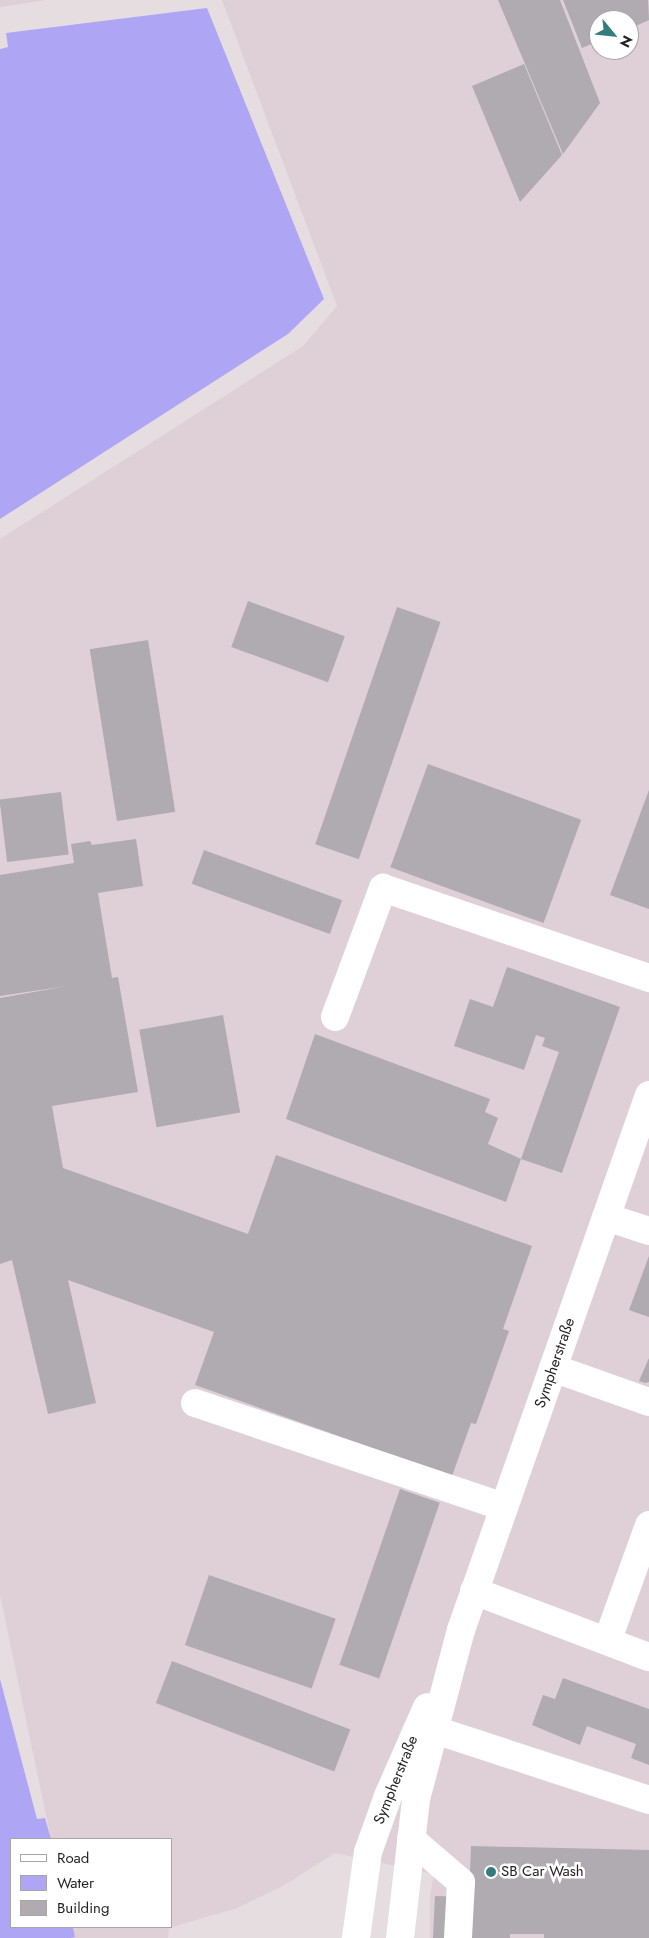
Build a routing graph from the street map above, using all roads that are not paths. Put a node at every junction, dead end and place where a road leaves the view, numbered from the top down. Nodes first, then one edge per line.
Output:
1 (649, 978) edge
2 (335, 1017) dead end
3 (649, 1095) edge
4 (606, 1217) junction
5 (649, 1231) edge
6 (553, 1368) junction
7 (649, 1402) edge
8 (195, 1403) dead end
9 (504, 1507) junction
10 (649, 1524) edge
11 (474, 1591) junction
12 (461, 1630) junction
13 (608, 1639) junction
14 (649, 1656) edge
15 (435, 1730) junction
16 (649, 1800) edge
17 (411, 1839) junction
18 (356, 1938) edge
19 (400, 1938) edge
20 (458, 1938) edge

1 - 2 street
3 - 4 street, Sympherstraße
4 - 5 street
4 - 6 street, Sympherstraße
6 - 7 street
6 - 9 street, Sympherstraße
8 - 9 street
9 - 11 street, Sympherstraße
10 - 13 street
11 - 12 street, Sympherstraße
11 - 13 street
12 - 15 street, Sympherstraße
12 - 18 street, Sympherstraße
13 - 14 street
15 - 16 street
15 - 17 street, Sympherstraße
17 - 19 street, Sympherstraße
17 - 20 street

